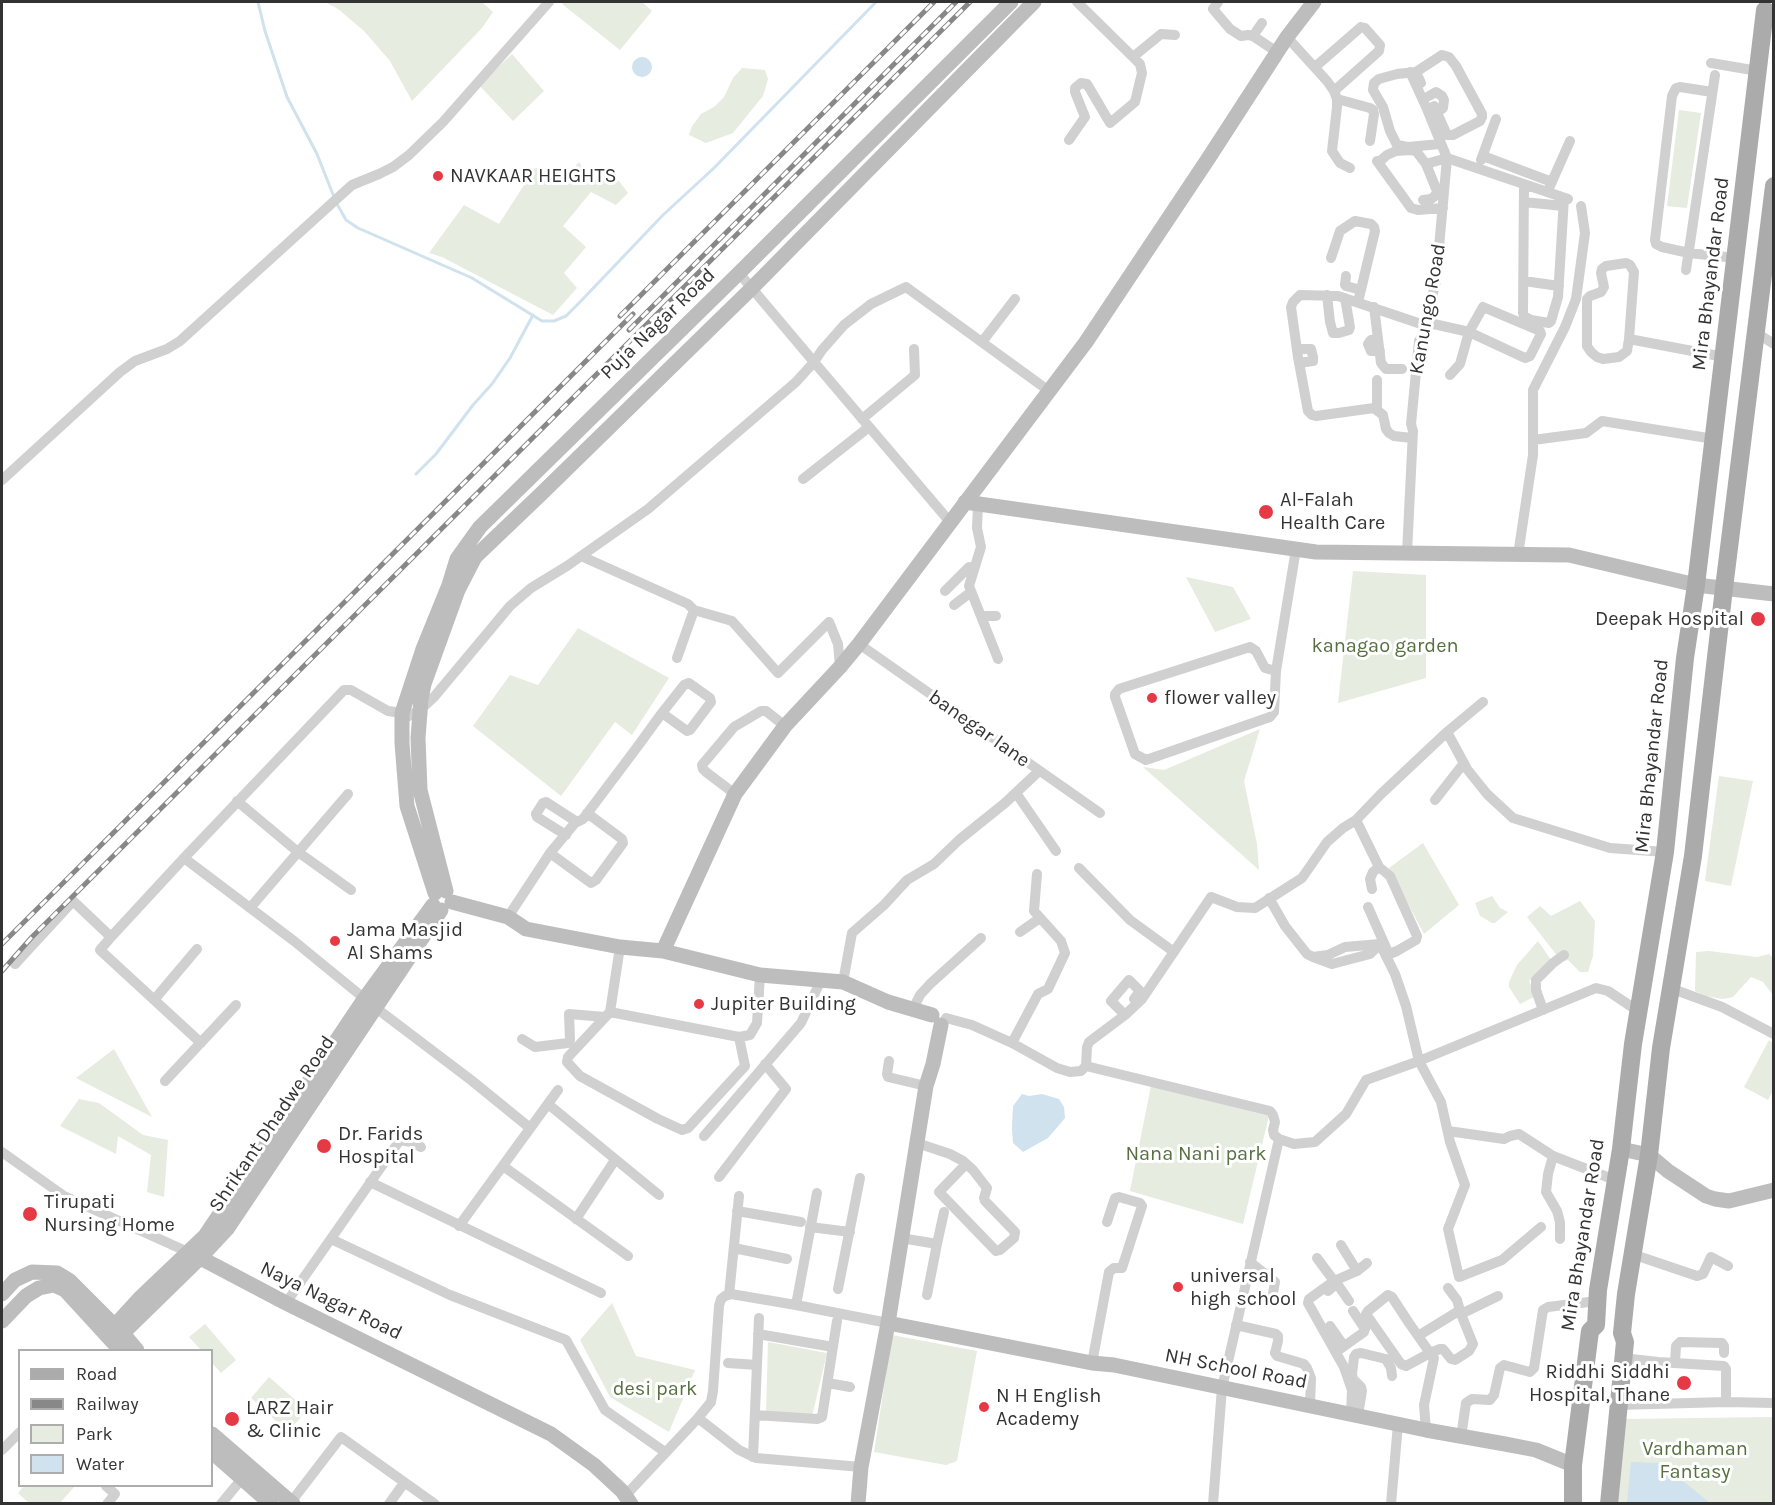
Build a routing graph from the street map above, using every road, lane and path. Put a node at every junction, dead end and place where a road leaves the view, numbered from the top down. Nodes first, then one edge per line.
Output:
1 (549, 2) edge
2 (1011, 2) edge
3 (1035, 2) edge
4 (1077, 2) edge
5 (1218, 2) edge
6 (1314, 2) edge
7 (1765, 9) edge
8 (1262, 23) dead end
9 (1175, 34) dead end
10 (1253, 36) junction
11 (1287, 37) junction
12 (1277, 52) junction
13 (1133, 57) junction
14 (1711, 63) dead end
15 (1315, 67) junction
16 (1758, 71) junction
17 (1412, 73) junction
18 (1715, 75) dead end
19 (1712, 92) junction
20 (1336, 95) junction
21 (1432, 106) junction
22 (1496, 119) dead end
23 (1070, 140) dead end
24 (1370, 141) dead end
25 (1570, 141) dead end
26 (1440, 144) junction
27 (1483, 156) junction
28 (1447, 158) junction
29 (1426, 164) junction
30 (1350, 168) dead end
31 (1478, 169) junction
32 (1524, 184) junction
33 (1773, 186) edge
34 (1550, 187) junction
35 (1424, 200) dead end
36 (1565, 201) junction
37 (1524, 202) junction
38 (1581, 206) dead end
39 (1443, 208) junction
40 (1689, 253) junction
41 (1769, 257) edge
42 (1331, 258) dead end
43 (1736, 258) junction
44 (1686, 270) dead end
45 (739, 273) junction
46 (1346, 276) dead end
47 (1524, 281) junction
48 (1559, 286) junction
49 (752, 288) junction
50 (1361, 290) junction
51 (1327, 295) junction
52 (1346, 298) junction
53 (1015, 299) dead end
54 (1358, 302) junction
55 (1374, 307) junction
56 (1424, 328) junction
57 (1469, 332) junction
58 (1755, 333) junction
59 (1629, 339) junction
60 (982, 342) junction
61 (1773, 344) edge
62 (914, 349) dead end
63 (1724, 357) junction
64 (814, 362) junction
65 (1402, 369) dead end
66 (1450, 375) dead end
67 (1377, 380) dead end
68 (1049, 391) junction
69 (1377, 409) junction
70 (866, 423) junction
71 (1412, 434) junction
72 (1714, 439) junction
73 (1533, 440) junction
74 (803, 479) dead end
75 (2, 480) edge
76 (972, 503) junction
77 (950, 522) junction
78 (475, 533) junction
79 (487, 546) junction
80 (1296, 549) junction
81 (1407, 553) junction
82 (1518, 555) junction
83 (581, 556) junction
84 (972, 565) junction
85 (1696, 585) junction
86 (1724, 588) junction
87 (945, 591) dead end
88 (972, 592) junction
89 (1773, 594) edge
90 (954, 605) dead end
91 (694, 610) junction
92 (981, 616) junction
93 (996, 616) dead end
94 (859, 644) junction
95 (677, 658) dead end
96 (998, 659) dead end
97 (840, 667) junction
98 (1276, 671) junction
99 (1483, 702) dead end
100 (420, 710) junction
101 (662, 713) junction
102 (403, 716) junction
103 (785, 726) junction
104 (1447, 732) junction
105 (1464, 764) junction
106 (1039, 771) junction
107 (1016, 793) junction
108 (348, 794) dead end
109 (735, 794) junction
110 (1435, 800) dead end
111 (237, 801) junction
112 (587, 813) junction
113 (1100, 813) dead end
114 (1356, 820) junction
115 (577, 822) junction
116 (566, 835) junction
117 (1056, 851) dead end
118 (298, 852) junction
119 (1665, 852) junction
120 (550, 853) junction
121 (184, 858) junction
122 (1379, 867) junction
123 (1079, 868) dead end
124 (1037, 874) dead end
125 (1372, 889) dead end
126 (351, 890) dead end
127 (1269, 898) junction
128 (441, 900) junction
129 (1368, 907) dead end
130 (250, 908) junction
131 (508, 917) junction
132 (1040, 918) junction
133 (1020, 932) dead end
134 (111, 937) junction
135 (981, 938) dead end
136 (620, 947) junction
137 (197, 949) dead end
138 (663, 951) junction
139 (1174, 952) junction
140 (1564, 955) dead end
141 (15, 963) dead end
142 (760, 975) junction
143 (820, 980) junction
144 (843, 982) junction
145 (1670, 988) junction
146 (154, 1000) junction
147 (370, 1003) junction
148 (236, 1005) dead end
149 (913, 1009) junction
150 (1543, 1010) junction
151 (1638, 1011) junction
152 (607, 1015) junction
153 (940, 1019) junction
154 (1773, 1034) edge
155 (739, 1037) junction
156 (522, 1039) dead end
157 (201, 1043) junction
158 (1012, 1043) junction
159 (889, 1061) dead end
160 (1419, 1061) junction
161 (765, 1064) junction
162 (1086, 1066) junction
163 (165, 1081) dead end
164 (926, 1086) junction
165 (558, 1090) dead end
166 (548, 1104) junction
167 (530, 1128) junction
168 (1448, 1131) junction
169 (704, 1136) dead end
170 (1279, 1139) junction
171 (917, 1143) junction
172 (421, 1147) dead end
173 (1621, 1149) junction
174 (2, 1152) edge
175 (1649, 1155) junction
176 (1553, 1156) junction
177 (615, 1160) junction
178 (966, 1164) junction
179 (502, 1166) junction
180 (719, 1178) dead end
181 (860, 1178) dead end
182 (1616, 1180) junction
183 (370, 1182) junction
184 (931, 1183) dead end
185 (1773, 1190) edge
186 (939, 1192) junction
187 (817, 1193) dead end
188 (659, 1195) dead end
189 (739, 1196) dead end
190 (737, 1211) junction
191 (944, 1212) dead end
192 (576, 1219) junction
193 (1107, 1222) dead end
194 (806, 1225) junction
195 (459, 1226) junction
196 (1541, 1227) dead end
197 (850, 1232) junction
198 (901, 1238) junction
199 (331, 1239) junction
200 (1560, 1239) dead end
201 (937, 1244) junction
202 (1341, 1245) dead end
203 (734, 1248) junction
204 (1632, 1254) junction
205 (194, 1255) junction
206 (628, 1256) dead end
207 (1317, 1258) dead end
208 (787, 1259) dead end
209 (1250, 1262) junction
210 (1367, 1263) dead end
211 (1728, 1266) dead end
212 (1356, 1271) junction
213 (1334, 1281) junction
214 (1448, 1288) dead end
215 (838, 1289) dead end
216 (601, 1293) dead end
217 (2, 1294) edge
218 (729, 1295) junction
219 (927, 1295) dead end
220 (1498, 1296) dead end
221 (1597, 1301) junction
222 (1265, 1302) dead end
223 (286, 1303) junction
224 (796, 1305) junction
225 (1461, 1314) junction
226 (759, 1318) dead end
227 (2, 1321) edge
228 (837, 1321) dead end
229 (888, 1323) junction
230 (1319, 1323) junction
231 (1596, 1324) junction
232 (1236, 1325) junction
233 (1330, 1326) dead end
234 (1622, 1333) junction
235 (758, 1334) junction
236 (1418, 1336) junction
237 (117, 1337) edge
238 (833, 1347) junction
239 (135, 1349) edge
240 (1340, 1349) junction
241 (1430, 1353) junction
242 (1724, 1353) dead end
243 (1623, 1358) junction
244 (728, 1363) dead end
245 (1092, 1363) junction
246 (1675, 1363) junction
247 (757, 1365) junction
248 (1392, 1376) dead end
249 (828, 1383) junction
250 (850, 1387) dead end
251 (1222, 1388) junction
252 (1726, 1402) junction
253 (1773, 1403) edge
254 (1310, 1405) junction
255 (1618, 1405) junction
256 (754, 1415) junction
257 (1354, 1415) junction
258 (698, 1418) junction
259 (1398, 1424) junction
260 (1426, 1430) junction
261 (18, 1434) edge
262 (213, 1435) edge
263 (1461, 1437) junction
264 (2, 1450) edge
265 (665, 1452) junction
266 (213, 1453) edge
267 (753, 1457) junction
268 (1573, 1465) junction
269 (861, 1467) junction
270 (247, 1473) junction
271 (404, 1483) junction
272 (108, 1487) edge
273 (628, 1500) edge
274 (108, 1503) edge
275 (221, 1503) edge
276 (272, 1503) edge
277 (292, 1503) edge
278 (389, 1503) edge
279 (435, 1503) edge
280 (858, 1503) edge
281 (1213, 1503) edge
282 (1391, 1503) edge
283 (1573, 1503) edge
284 (1579, 1503) edge
285 (1601, 1503) edge
286 (1609, 1503) edge

1 - 75 street
2 - 45 street, Puja Nagar Road
3 - 49 street, Puja Nagar Road
4 - 13 street
5 - 10 street
6 - 11 street
7 - 16 main road, Mira Bhayandar Road
8 - 10 street
9 - 13 street
10 - 12 street
11 - 12 street
11 - 15 street
12 - 68 street
13 - 23 street
14 - 16 street
15 - 20 street
15 - 20 street
16 - 43 main road, Mira Bhayandar Road
17 - 21 street
17 - 21 street
17 - 26 street
18 - 19 street
19 - 40 street
19 - 40 street
20 - 24 street
20 - 30 street
21 - 26 street
22 - 27 street
25 - 34 street
26 - 28 street
27 - 31 street
27 - 34 street
28 - 29 street
28 - 31 street
28 - 39 street, Kanungo Road
29 - 35 street
29 - 39 street
31 - 32 street
32 - 34 street
32 - 37 street
33 - 41 main road
34 - 36 street
36 - 37 street
36 - 48 street
37 - 47 street
38 - 73 street
39 - 56 street, Kanungo Road
40 - 43 street
40 - 44 street
41 - 58 main road
42 - 50 street
43 - 63 main road, Mira Bhayandar Road
45 - 49 street
45 - 78 street, Puja Nagar Road
46 - 50 street
47 - 48 street
47 - 48 street
49 - 64 street
49 - 79 street, Puja Nagar Road
50 - 54 street
51 - 52 street
51 - 52 street
51 - 69 street
52 - 54 street
53 - 60 street
54 - 55 street
55 - 56 street
55 - 65 street
56 - 57 street
56 - 71 street, Kanungo Road
57 - 57 street
57 - 66 street
58 - 61 street
58 - 86 main road
59 - 59 street
59 - 63 street
60 - 64 street
60 - 68 street
62 - 70 street
63 - 72 main road, Mira Bhayandar Road
64 - 70 street
64 - 83 street
67 - 69 street
68 - 76 street
69 - 71 street
70 - 74 street
70 - 77 street
71 - 81 street, Kanungo Road
72 - 73 street
72 - 85 main road, Mira Bhayandar Road
73 - 82 street
76 - 77 street
76 - 80 street
76 - 84 street
77 - 94 street
78 - 79 street
78 - 102 street, Puja Nagar Road
79 - 100 street, Puja Nagar Road
80 - 81 street
80 - 98 street
81 - 82 street
82 - 85 street
83 - 91 street
83 - 100 street
84 - 87 street
84 - 88 street
85 - 86 street
85 - 119 main road, Mira Bhayandar Road
86 - 89 street
86 - 145 main road
88 - 90 street
88 - 92 street
91 - 95 street
91 - 97 street
92 - 93 street
92 - 96 street
94 - 97 street
94 - 106 street, banegar lane
97 - 103 street
98 - 98 street
99 - 104 street
100 - 102 street
100 - 128 street, Puja Nagar Road
101 - 101 street
101 - 112 street
102 - 111 street
102 - 128 street, Puja Nagar Road
103 - 109 street
103 - 109 street
104 - 105 street
104 - 114 street
105 - 110 street
105 - 119 street
106 - 107 street
106 - 113 street, banegar lane
107 - 117 street
107 - 144 street
108 - 118 street
109 - 138 street
111 - 118 street
111 - 121 street
112 - 115 street
112 - 120 street
114 - 122 street
114 - 127 street
115 - 116 street
115 - 116 street
116 - 120 street
118 - 126 street
118 - 130 street
119 - 151 main road, Mira Bhayandar Road
120 - 131 street
121 - 130 street
121 - 134 street
122 - 125 street
122 - 129 street
123 - 139 street
124 - 132 street
127 - 139 street
127 - 160 street
128 - 131 street
128 - 147 street, Shrikant Dhadwe Road
130 - 147 street
131 - 136 street
132 - 133 street
132 - 158 street
134 - 141 street
134 - 146 street
135 - 149 street
136 - 138 street
136 - 152 street
137 - 146 street
138 - 142 street
139 - 162 street
140 - 150 street
142 - 143 street
142 - 155 street
143 - 144 street
143 - 161 street
144 - 149 street
145 - 154 street
145 - 175 main road
146 - 157 street
147 - 167 street
147 - 205 street, Shrikant Dhadwe Road
148 - 157 street
149 - 153 street
150 - 151 street
150 - 160 street
151 - 173 main road, Mira Bhayandar Road
152 - 155 street
152 - 155 street
152 - 156 street
153 - 158 street
153 - 164 street
157 - 163 street
158 - 162 street
159 - 164 street
160 - 168 street
160 - 170 street
161 - 169 street
161 - 180 street
162 - 170 street
164 - 171 street
165 - 166 street
166 - 167 street
166 - 177 street
167 - 179 street
168 - 176 street
168 - 196 street
170 - 209 street
171 - 178 street
171 - 198 street
172 - 183 street
173 - 175 street
173 - 182 main road, Mira Bhayandar Road
174 - 205 street, Naya Nagar Road
175 - 185 street
175 - 204 main road
176 - 182 street
176 - 200 street
177 - 188 street
177 - 192 street
178 - 186 street
178 - 186 street
179 - 192 street
179 - 195 street
181 - 197 street
182 - 221 main road, Mira Bhayandar Road
183 - 195 street
183 - 199 street
184 - 186 street
187 - 194 street
189 - 190 street
190 - 194 street
190 - 203 street
191 - 201 street
192 - 206 street
193 - 245 street
194 - 197 street
194 - 224 street
195 - 216 street
197 - 215 street
198 - 201 street
198 - 229 street
199 - 223 street
199 - 265 street
201 - 219 street
202 - 212 street
203 - 208 street
203 - 218 street
204 - 211 street
204 - 234 main road
205 - 223 street, Naya Nagar Road
205 - 237 street, Shrikant Dhadwe Road
207 - 213 street
209 - 222 street
209 - 232 street
210 - 212 street
212 - 213 street
213 - 230 street
214 - 225 street
217 - 237 street
218 - 224 street
218 - 258 street
220 - 225 street
221 - 231 main road, Mira Bhayandar Road
221 - 263 street
223 - 273 street, Naya Nagar Road
224 - 229 street
225 - 236 street
225 - 241 street
226 - 235 street
227 - 237 street
228 - 238 street
229 - 245 street, NH School Road
229 - 269 street
230 - 240 street
230 - 240 street
231 - 268 main road, Mira Bhayandar Road
231 - 284 main road
232 - 251 street
232 - 254 street
233 - 240 street
234 - 243 main road
234 - 285 main road
235 - 238 street
235 - 247 street
236 - 241 street
236 - 241 street
237 - 239 street
238 - 249 street
240 - 257 street
241 - 260 street
242 - 246 street
243 - 246 street
243 - 255 main road
244 - 247 street
245 - 251 street, NH School Road
246 - 252 street
247 - 256 street
248 - 257 street
249 - 250 street
249 - 256 street
251 - 254 street, NH School Road
251 - 281 street
252 - 253 street
252 - 255 street
254 - 257 street, NH School Road
255 - 286 main road
256 - 267 street
257 - 259 street, NH School Road
258 - 265 street
258 - 267 street
259 - 260 street, NH School Road
259 - 282 street
260 - 263 street, NH School Road
261 - 264 street
262 - 270 street
263 - 268 street, NH School Road
265 - 273 street
266 - 270 street
267 - 269 street
268 - 283 main road, Mira Bhayandar Road
269 - 280 street
270 - 275 street
270 - 276 street
270 - 277 street
271 - 277 street
271 - 278 street
271 - 279 street
272 - 274 street

